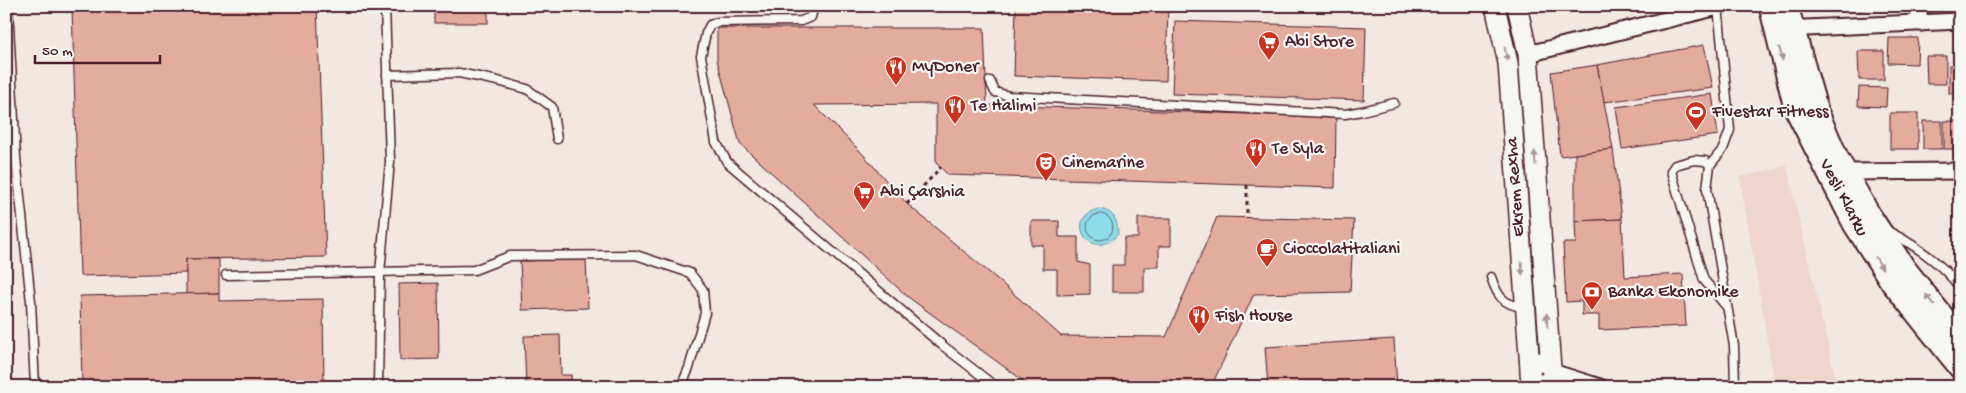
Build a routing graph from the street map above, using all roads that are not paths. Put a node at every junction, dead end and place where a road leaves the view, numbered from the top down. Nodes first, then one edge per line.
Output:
1 (8, 6) edge
2 (385, 6) edge
3 (814, 6) edge
4 (1495, 6) edge
5 (1517, 6) edge
6 (1770, 6) edge
7 (1787, 6) edge
8 (1917, 6) edge
9 (1718, 7) edge
10 (1921, 22) junction
11 (1960, 22) edge
12 (1784, 29) junction
13 (1528, 54) junction
14 (388, 75) junction
15 (990, 81) dead end
16 (1394, 103) dead end
17 (557, 139) dead end
18 (1710, 165) junction
19 (1960, 171) edge
20 (1846, 172) junction
21 (1876, 224) junction
22 (380, 273) junction
23 (226, 275) dead end
24 (1491, 277) dead end
25 (1960, 288) edge
26 (1525, 308) junction
27 (1728, 308) junction
28 (1960, 338) edge
29 (1960, 368) edge
30 (1551, 377) edge
31 (1531, 378) edge
32 (35, 387) edge
33 (375, 387) edge
34 (681, 387) edge
35 (996, 387) edge
36 (1600, 387) edge
37 (1735, 387) edge

1 - 32 lane
2 - 14 lane
3 - 35 lane
4 -> 26 street, Ekrem Rexha
5 - 13 street, Ekrem Rexha
6 - 12 main road, Vesli Klarku
7 - 12 main road, Vesli Klarku
8 - 10 street
9 - 13 street
9 - 18 lane
10 - 11 street
10 - 12 street
12 - 20 main road, Vesli Klarku
12 -> 29 main road, Vesli Klarku
30 -> 13 street, Ekrem Rexha
14 - 17 lane
14 - 22 lane
15 - 16 lane
18 - 27 lane
18 - 27 lane
19 - 20 street
20 - 21 main road, Vesli Klarku
21 - 25 lane
28 -> 21 main road, Vesli Klarku
22 - 23 lane
22 - 33 lane
22 - 34 lane
24 - 26 lane
26 - 31 street, Ekrem Rexha
27 - 37 lane
30 - 31 street, Ekrem Rexha
30 - 36 street, Ekrem Rexha

